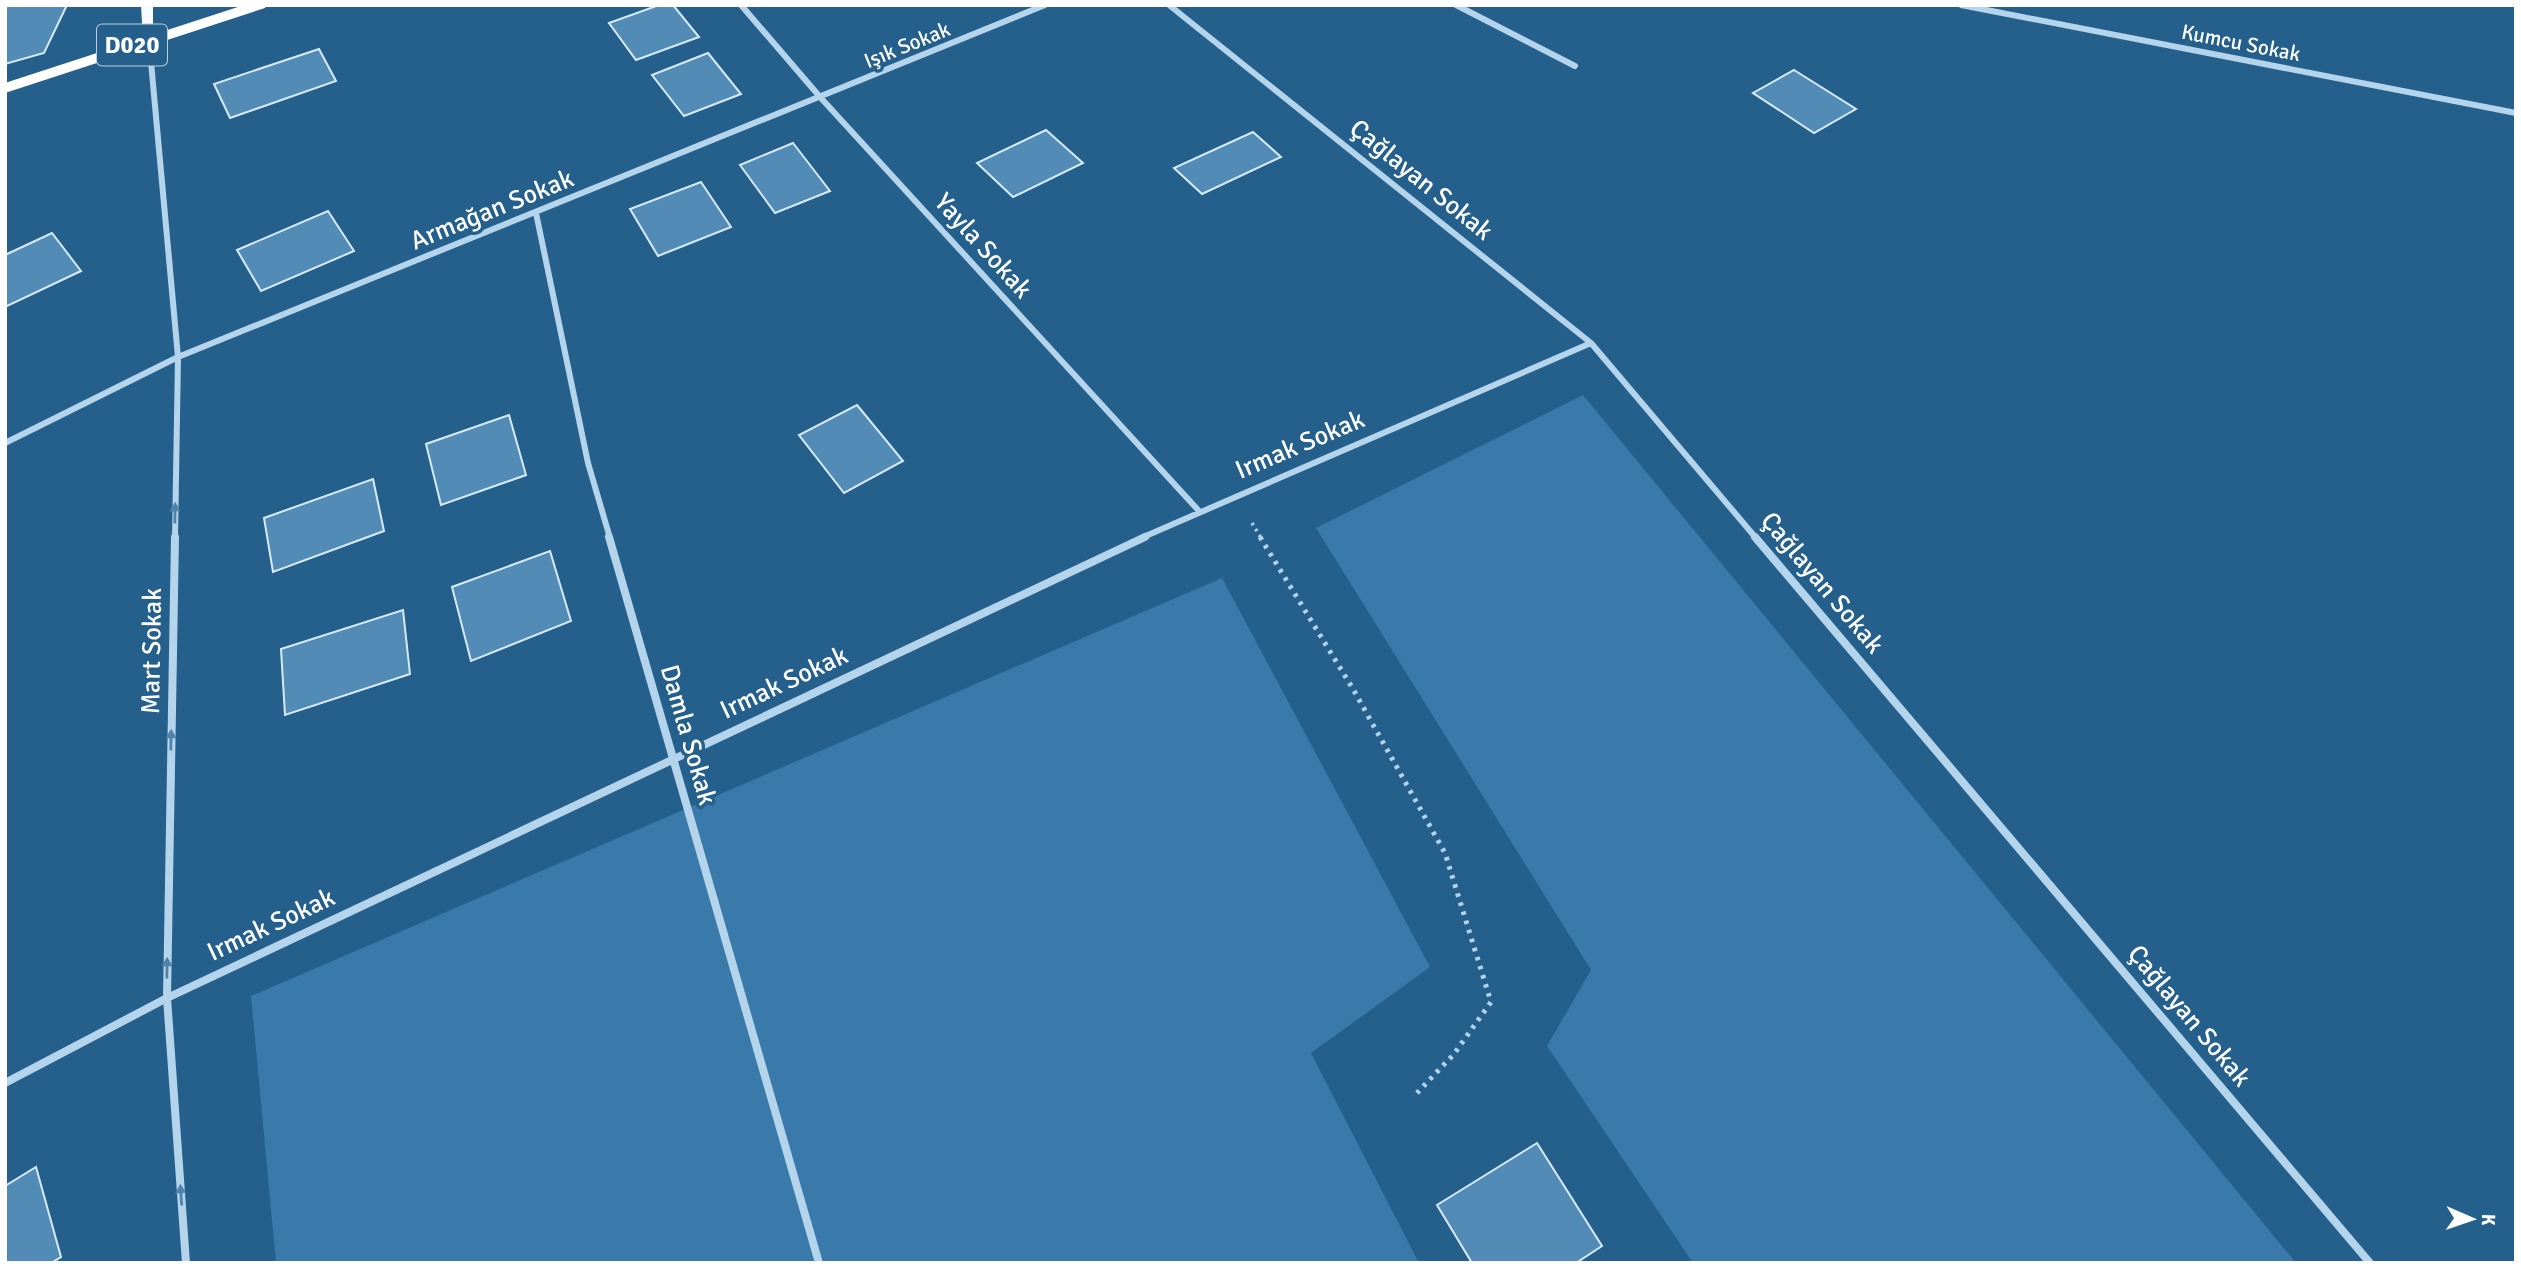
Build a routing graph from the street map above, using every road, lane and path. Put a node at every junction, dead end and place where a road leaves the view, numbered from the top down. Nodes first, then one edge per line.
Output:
1 (147, 5) edge
2 (260, 5) edge
3 (741, 5) edge
4 (1045, 5) edge
5 (1169, 5) edge
6 (1455, 5) edge
7 (1961, 5) edge
8 (149, 40) junction
9 (1575, 66) dead end
10 (5, 88) edge
11 (820, 97) junction
12 (2516, 113) edge
13 (536, 213) junction
14 (1591, 343) junction
15 (178, 357) junction
16 (5, 443) edge
17 (1236, 495) junction
18 (1199, 511) junction
19 (673, 759) junction
20 (167, 998) junction
21 (5, 1083) edge
22 (1417, 1093) dead end
23 (186, 1263) edge
24 (819, 1263) edge
25 (2370, 1263) edge

1 - 8 main road
2 - 8 highway, D020
3 - 11 street, Yayla Sokak
4 - 11 street, Işık Sokak
5 - 14 street, Çağlayan Sokak
6 - 9 street
7 - 12 street, Kumcu Sokak
8 - 10 highway, D020
8 - 15 street, Mart Sokak
11 - 13 street, Armağan Sokak
11 - 18 street, Yayla Sokak
13 - 15 street, Armağan Sokak
13 - 19 street, Damla Sokak
14 - 17 street, Irmak Sokak
14 - 25 street, Çağlayan Sokak
15 - 16 street, Armağan Sokak
20 -> 15 street, Mart Sokak
17 - 18 street, Irmak Sokak
17 - 22 path
18 - 19 street, Irmak Sokak
19 - 20 street, Irmak Sokak
19 - 24 street, Damla Sokak
20 - 21 street, Irmak Sokak
23 -> 20 street, Mart Sokak

